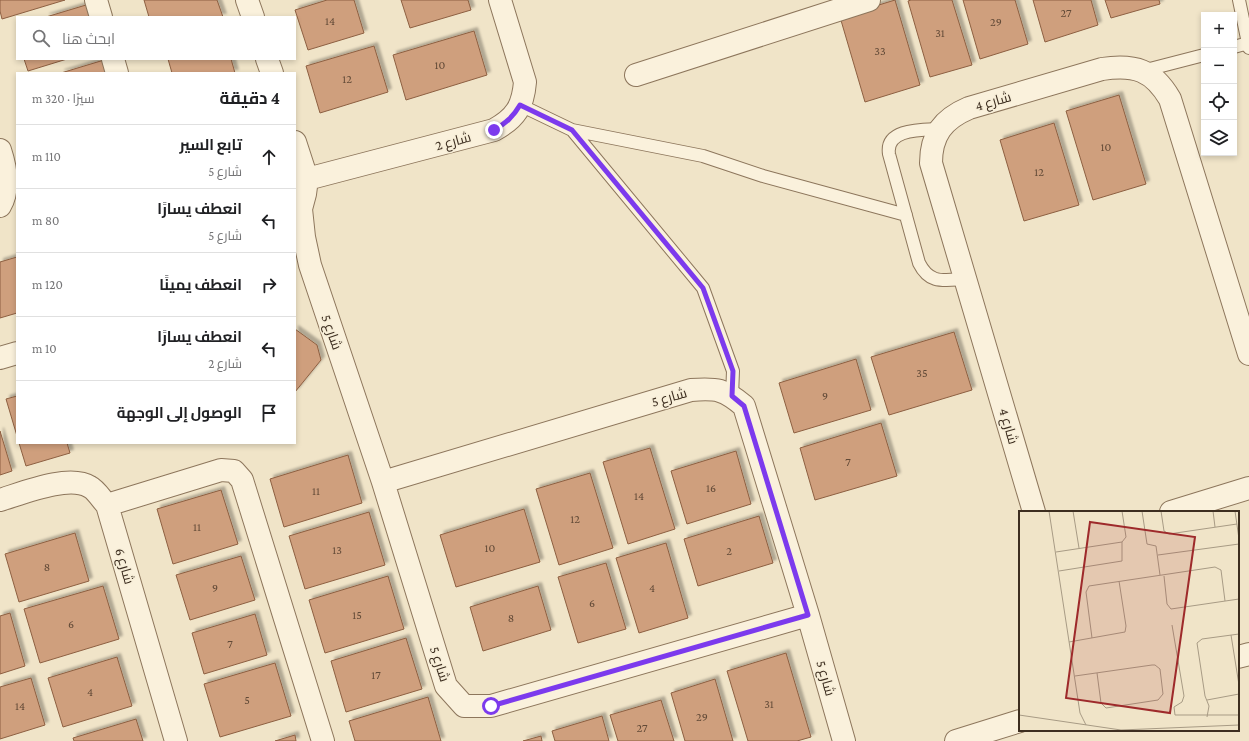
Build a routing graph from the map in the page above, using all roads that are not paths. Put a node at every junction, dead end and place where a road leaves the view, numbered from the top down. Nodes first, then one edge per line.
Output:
1 (96, 0) edge
2 (247, 0) edge
3 (500, 0) edge
4 (869, 0) edge
5 (1239, 0) edge
6 (101, 16) edge
7 (253, 16) edge
8 (1248, 46) edge
9 (1237, 47) edge
10 (1201, 56) edge
11 (113, 60) edge
12 (267, 60) edge
13 (1142, 71) junction
14 (117, 72) edge
15 (272, 72) edge
16 (636, 75) dead end
17 (520, 105) junction
18 (940, 129) junction
19 (572, 130) junction
20 (296, 145) edge
21 (0, 150) edge
22 (308, 179) junction
23 (0, 206) edge
24 (298, 209) edge
25 (906, 215) junction
26 (966, 279) junction
27 (16, 353) edge
28 (1249, 354) edge
29 (0, 358) edge
30 (732, 396) junction
31 (383, 482) junction
32 (1249, 488) edge
33 (0, 500) edge
34 (107, 505) junction
35 (1034, 511) edge
36 (1174, 511) edge
37 (808, 615) junction
38 (1249, 654) edge
39 (1239, 657) edge
40 (1019, 721) edge
41 (176, 741) edge
42 (323, 741) edge
43 (844, 741) edge
44 (956, 741) edge

1 - 6 street
2 - 7 street
3 - 17 street, شارع 2
4 - 16 street
5 - 8 lane
8 - 9 lane
10 - 13 lane
11 - 14 street
12 - 15 street
13 - 18 street, شارع 4
13 - 28 street, شارع 4
17 - 19 lane
17 - 22 street, شارع 2
18 - 25 lane
18 - 26 street, شارع 4
19 - 25 lane
19 - 30 lane
20 - 22 street
21 - 23 street
22 - 24 street, شارع 5
24 - 31 street, شارع 5
25 - 26 lane
26 - 35 street, شارع 4
27 - 29 street
30 - 31 street, شارع 5
30 - 37 street, شارع 5
31 - 37 street, شارع 5
32 - 36 street
33 - 34 street, شارع 6
34 - 41 street, شارع 6
34 - 42 street
37 - 43 street, شارع 5
38 - 39 street
40 - 44 street

